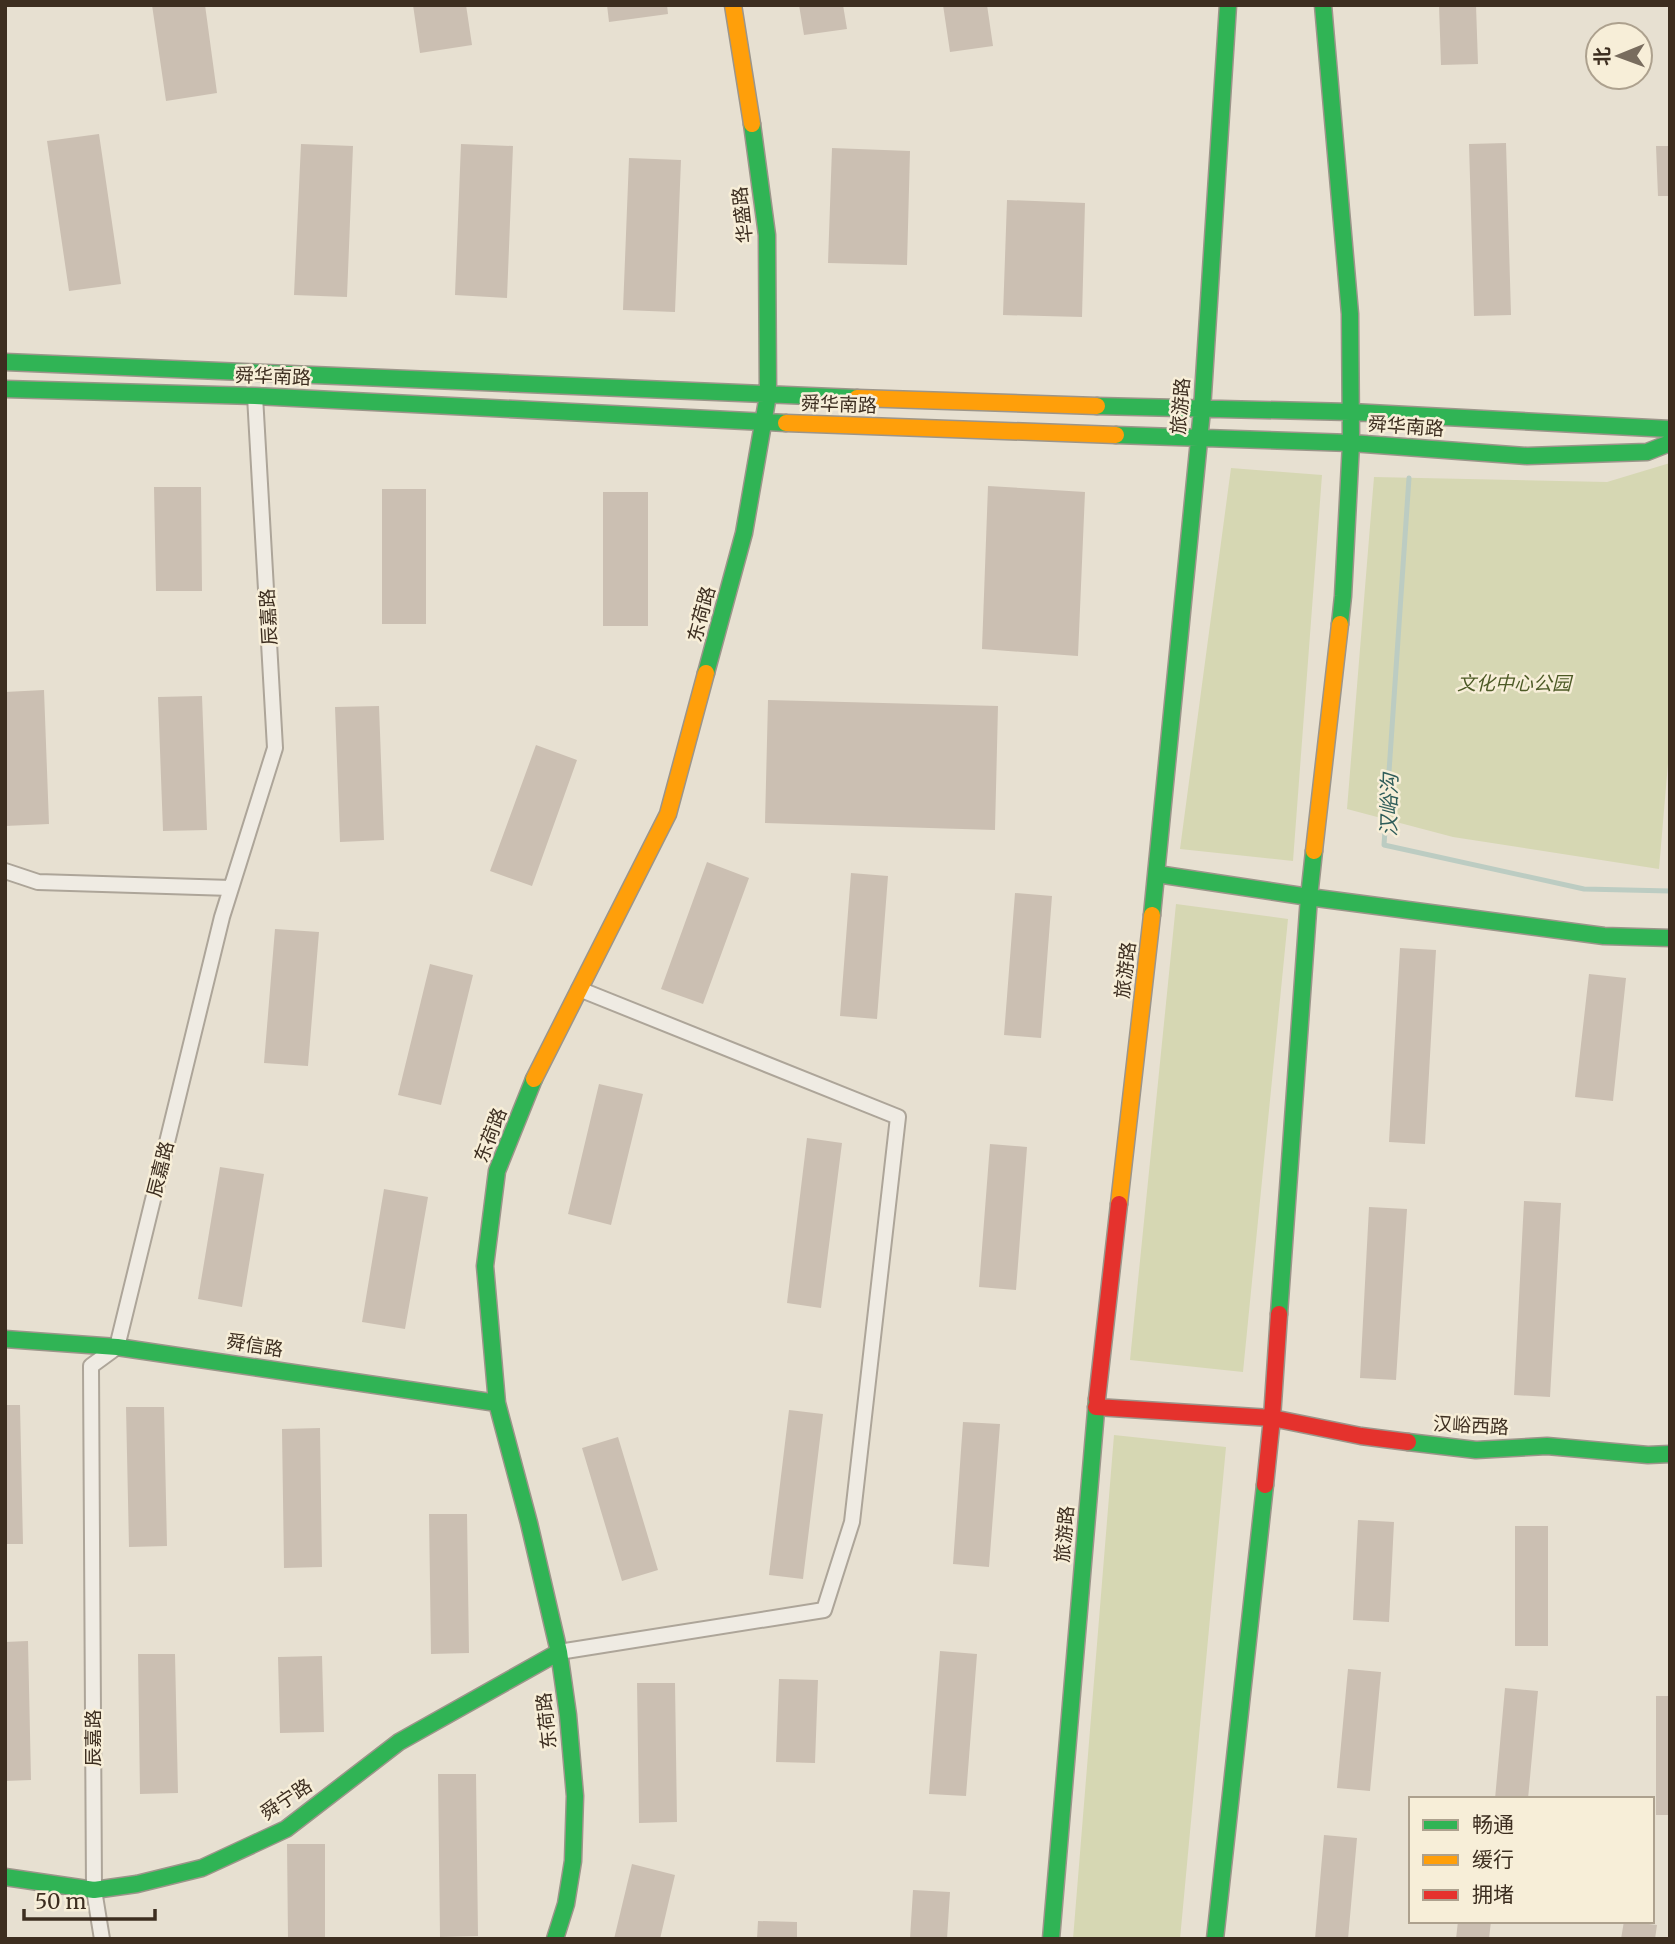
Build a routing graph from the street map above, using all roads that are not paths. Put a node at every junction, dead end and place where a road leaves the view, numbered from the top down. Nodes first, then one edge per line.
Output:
1 (733, 5) edge
2 (1228, 5) edge
3 (1323, 5) edge
4 (5, 362) edge
5 (5, 389) edge
6 (768, 395) junction
7 (256, 396) junction
8 (1202, 410) junction
9 (1351, 412) junction
10 (764, 422) junction
11 (1670, 429) edge
12 (1198, 438) junction
13 (1351, 443) junction
14 (1670, 443) edge
15 (5, 871) edge
16 (1157, 874) junction
17 (231, 888) junction
18 (1309, 897) junction
19 (1670, 938) edge
20 (579, 989) junction
21 (5, 1339) edge
22 (117, 1347) junction
23 (496, 1403) junction
24 (1096, 1407) junction
25 (1272, 1418) junction
26 (1670, 1454) edge
27 (559, 1652) junction
28 (5, 1877) edge
29 (94, 1890) junction
30 (102, 1939) edge
31 (555, 1939) edge
32 (1051, 1939) edge
33 (1215, 1939) edge

1 - 6 main road, 华盛路
2 - 8 main road, 旅游路
3 - 9 main road
4 - 6 main road, 舜华南路
5 - 7 main road, 舜华南路
6 - 8 main road, 舜华南路
6 - 10 main road, 华盛路
7 - 10 main road, 舜华南路
7 - 17 street, 辰嘉路
8 - 9 main road, 舜华南路
8 - 12 main road, 旅游路
9 - 11 main road, 舜华南路
9 - 13 main road
10 - 12 main road, 舜华南路
10 - 20 main road, 东荷路
12 - 13 main road, 舜华南路
12 - 16 main road, 旅游路
13 - 14 main road, 舜华南路
13 - 18 main road
15 - 17 street
16 - 18 main road
16 - 24 main road, 旅游路
17 - 22 street, 辰嘉路
18 - 19 main road
18 - 25 main road
20 - 23 main road, 东荷路
20 - 27 street
21 - 22 main road, 舜信路
22 - 23 main road, 舜信路
22 - 29 street, 辰嘉路
23 - 27 main road, 东荷路
24 - 25 main road, 汉峪西路
24 - 32 main road, 旅游路
25 - 26 main road, 汉峪西路
25 - 33 main road
27 - 29 main road, 舜宁路
27 - 31 main road, 东荷路
28 - 29 main road, 舜宁路
29 - 30 street, 辰嘉路

